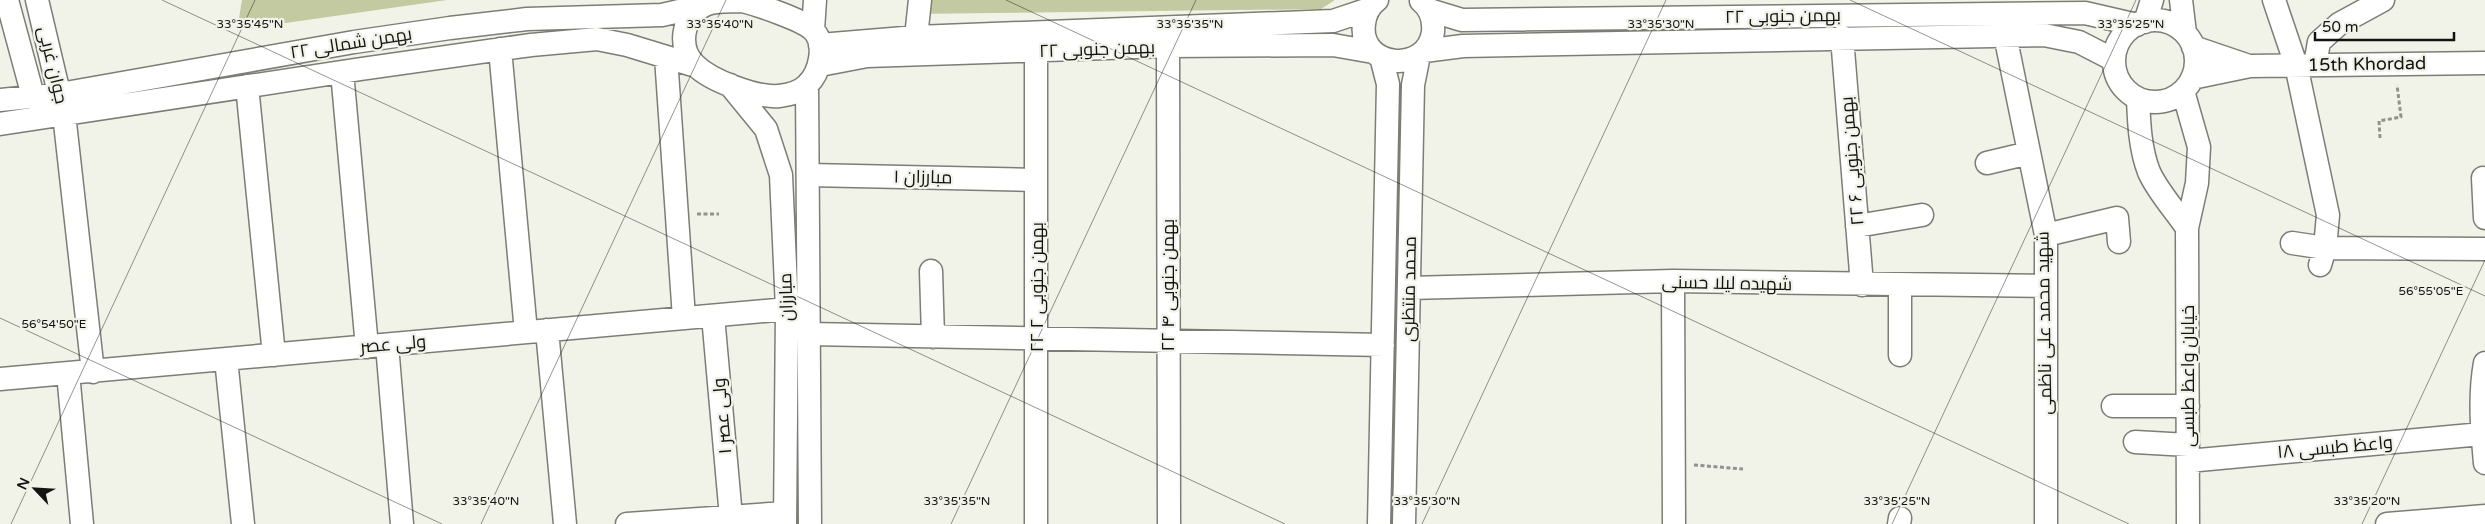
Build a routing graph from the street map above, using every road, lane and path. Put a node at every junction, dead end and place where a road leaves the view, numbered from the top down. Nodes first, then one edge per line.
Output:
1 (7, 0) edge
2 (37, 0) edge
3 (815, 0) edge
4 (920, 0) edge
5 (2152, 0) edge
6 (2181, 0) edge
7 (2274, 0) edge
8 (2383, 0) edge
9 (712, 2) edge
10 (1373, 5) edge
11 (1424, 5) edge
12 (1881, 8) edge
13 (1694, 17) junction
14 (2141, 24) junction
15 (2005, 35) junction
16 (916, 38) junction
17 (1842, 38) junction
18 (2189, 40) junction
19 (1695, 41) junction
20 (818, 46) junction
21 (1168, 46) junction
22 (500, 49) junction
23 (1036, 50) junction
24 (1421, 53) junction
25 (1377, 54) junction
26 (666, 57) junction
27 (2114, 60) junction
28 (2485, 63) edge
29 (2394, 64) junction
30 (2305, 65) junction
31 (696, 66) junction
32 (2250, 66) junction
33 (342, 72) junction
34 (730, 85) junction
35 (807, 85) junction
36 (2188, 85) junction
37 (248, 86) junction
38 (33, 96) junction
39 (2138, 99) junction
40 (0, 100) edge
41 (62, 104) junction
42 (0, 124) edge
43 (2380, 138) dead end
44 (2029, 153) junction
45 (1987, 163) dead end
46 (809, 175) junction
47 (2483, 178) dead end
48 (1036, 180) junction
49 (1922, 214) dead end
50 (2485, 218) edge
51 (1857, 226) junction
52 (2187, 228) junction
53 (2046, 235) junction
54 (2119, 242) dead end
55 (2292, 243) dead end
56 (2485, 249) edge
57 (2322, 256) junction
58 (931, 271) dead end
59 (1672, 281) junction
60 (1862, 285) junction
61 (1900, 286) junction
62 (2046, 286) junction
63 (1409, 288) junction
64 (787, 309) junction
65 (712, 316) junction
66 (684, 318) junction
67 (536, 331) junction
68 (810, 334) junction
69 (933, 337) junction
70 (1037, 338) junction
71 (1169, 341) junction
72 (1383, 345) junction
73 (377, 346) junction
74 (274, 355) junction
75 (1900, 355) dead end
76 (226, 359) junction
77 (2485, 363) edge
78 (93, 372) junction
79 (68, 373) junction
80 (0, 379) edge
81 (2113, 406) dead end
82 (2188, 406) junction
83 (2482, 434) junction
84 (2135, 442) dead end
85 (2188, 453) junction
86 (2485, 463) edge
87 (1674, 464) junction
88 (1743, 468) dead end
89 (2485, 516) edge
90 (731, 517) junction
91 (785, 519) edge
92 (658, 522) edge
93 (82, 524) edge
94 (243, 524) edge
95 (402, 524) edge
96 (565, 524) edge
97 (627, 524) edge
98 (810, 524) edge
99 (1036, 524) edge
100 (1169, 524) edge
101 (1379, 524) edge
102 (1404, 524) edge
103 (1674, 524) edge
104 (2046, 524) edge
105 (2188, 524) edge
106 (2387, 524) edge

1 - 38 street, جوان غربی
2 - 41 street, جوان غربی
3 - 20 street
4 - 16 street
5 - 14 street
6 - 18 street
7 - 30 street
8 - 30 street
9 - 20 street
9 - 31 street
9 - 41 street, ۲۲ بهمن شمالی
10 - 16 street, ۲۲ بهمن جنوبی
10 - 25 street, محمد منتظری
11 - 13 street, ۲۲ بهمن جنوبی
11 - 24 street, محمد منتظری
12 - 13 street, ۲۲ بهمن جنوبی
12 - 14 street, ۲۲ بهمن جنوبی
13 - 19 street
14 - 18 street
14 - 27 street
15 - 17 street, ۲۲ بهمن جنوبی
15 - 27 street, ۲۲ بهمن جنوبی
15 - 44 street, شهید محمد علی ناظمی
16 - 20 street, ۲۲ بهمن جنوبی
17 - 19 street, ۲۲ بهمن جنوبی
17 - 51 street, ۲۲ بهمن جنوبی ۶
18 - 32 street
18 - 36 street
19 - 24 street, ۲۲ بهمن جنوبی
20 - 23 street, ۲۲ بهمن جنوبی
20 - 35 street
21 - 23 street, ۲۲ بهمن جنوبی
21 - 25 street, ۲۲ بهمن جنوبی
21 - 71 street, ۲۲ بهمن جنوبی ۴
22 - 26 street, ۲۲ بهمن شمالی
22 - 33 street, ۲۲ بهمن شمالی
22 - 67 street
23 - 48 street, ۲۲ بهمن جنوبی ۲
24 - 25 street, ۲۲ بهمن جنوبی
24 - 63 street, محمد منتظری
25 - 72 street, محمد منتظری
26 - 31 street, ۲۲ بهمن شمالی
26 - 66 street
27 - 39 street
28 - 29 street, 15th Khordad
29 - 30 street, 15th Khordad
29 - 43 path
30 - 32 street, 15th Khordad
30 - 57 street
31 - 34 street
32 - 36 street
33 - 37 street, ۲۲ بهمن شمالی
33 - 73 street
34 - 35 street
34 - 64 street, مبارزان
35 - 46 street, مبارزان
36 - 39 street
36 - 52 street, خیابان واعظ طبسی
37 - 41 street, ۲۲ بهمن شمالی
37 - 74 street
38 - 40 street
38 - 41 street, جوان غربی
39 - 52 street
41 - 42 street, ۲۲ بهمن شمالی
41 - 78 street
44 - 45 street
44 - 53 street, شهید محمد علی ناظمی
46 - 48 street, مبارزان ۱
46 - 68 street, مبارزان
47 - 50 street
48 - 70 street, ۲۲ بهمن جنوبی ۲
49 - 51 street
51 - 60 street, ۲۲ بهمن جنوبی ۶
52 - 82 street, خیابان واعظ طبسی
53 - 54 street
53 - 62 street, شهید محمد علی ناظمی
55 - 57 street
56 - 57 street
58 - 69 street
59 - 60 street, شهیده لیلا حسنی
59 - 63 street, شهیده لیلا حسنی
59 - 87 street
60 - 61 street, شهیده لیلا حسنی
61 - 62 street, شهیده لیلا حسنی
61 - 75 street
62 - 104 street, شهید محمد علی ناظمی
63 - 102 street, محمد منتظری
64 - 65 street, ولی عصر
64 - 91 street, مبارزان
65 - 66 street, ولی عصر
65 - 90 street, ولی عصر ۱
66 - 67 street, ولی عصر
67 - 73 street, ولی عصر
67 - 96 street
68 - 69 street
68 - 98 street, مبارزان
69 - 70 street
70 - 71 street
70 - 99 street, ۲۲ بهمن جنوبی ۲
71 - 72 street
71 - 100 street, ۲۲ بهمن جنوبی ۴
72 - 101 street, محمد منتظری
73 - 74 street, ولی عصر
73 - 95 street
74 - 76 street, ولی عصر
76 - 78 street, ولی عصر
76 - 94 street
77 - 83 street
78 - 79 street, ولی عصر
79 - 80 street, ولی عصر
79 - 93 street
81 - 82 street
82 - 85 street, خیابان واعظ طبسی
83 - 85 street, واعظ طبسی ۱۸
83 - 86 street
84 - 85 street, واعظ طبسی ۱۸
85 - 105 street, خیابان واعظ طبسی
87 - 88 path
87 - 103 street
89 - 106 street
90 - 91 street
90 - 92 street
92 - 97 street

